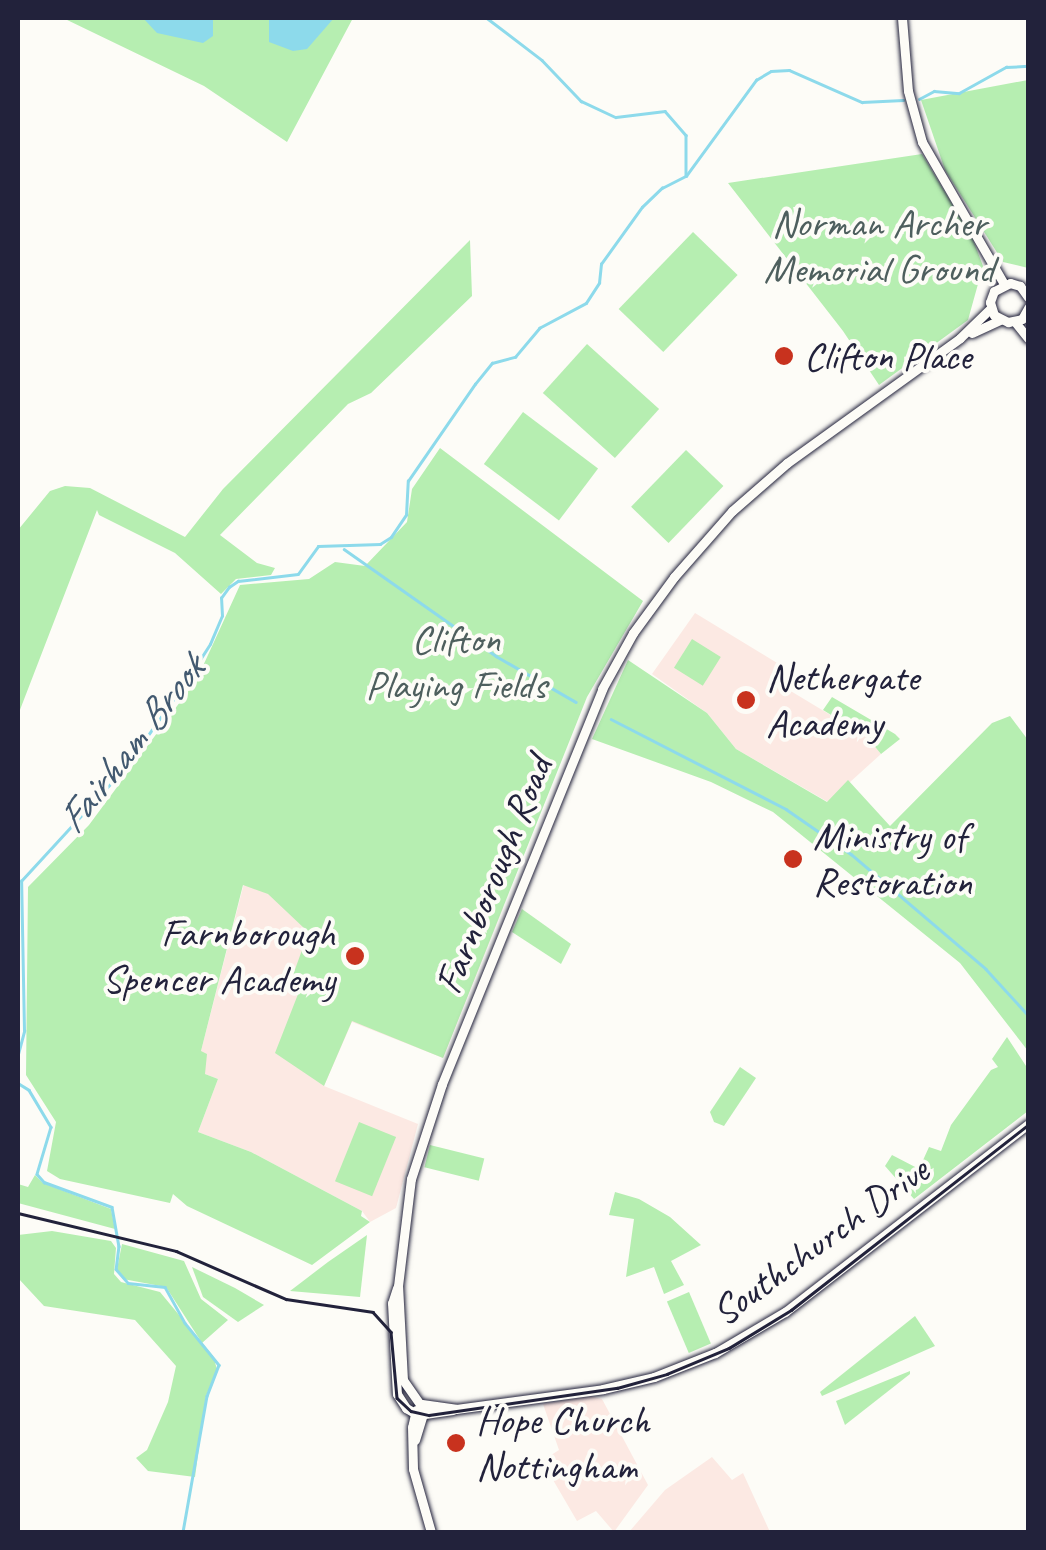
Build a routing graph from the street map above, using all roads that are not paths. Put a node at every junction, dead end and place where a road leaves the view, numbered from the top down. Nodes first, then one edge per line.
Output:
1 (902, 18) edge
2 (990, 259) junction
3 (1004, 284) junction
4 (1024, 285) edge
5 (994, 290) junction
6 (1028, 296) edge
7 (991, 308) junction
8 (1028, 315) edge
9 (1000, 320) junction
10 (1015, 322) junction
11 (960, 338) junction
12 (1028, 338) edge
13 (1028, 1124) edge
14 (420, 1411) junction
15 (431, 1532) edge

1 - 2 street
2 - 3 street
2 - 5 street
3 - 4 street
3 - 5 street
4 - 6 street
5 - 7 street
7 - 9 street
7 - 11 street, Farnborough Road
8 - 10 street
9 - 10 street
9 - 11 street, Farnborough Road
10 - 12 street
11 - 14 street, Farnborough Road
13 - 14 street, Southchurch Drive
14 - 15 street, Farnborough Road

